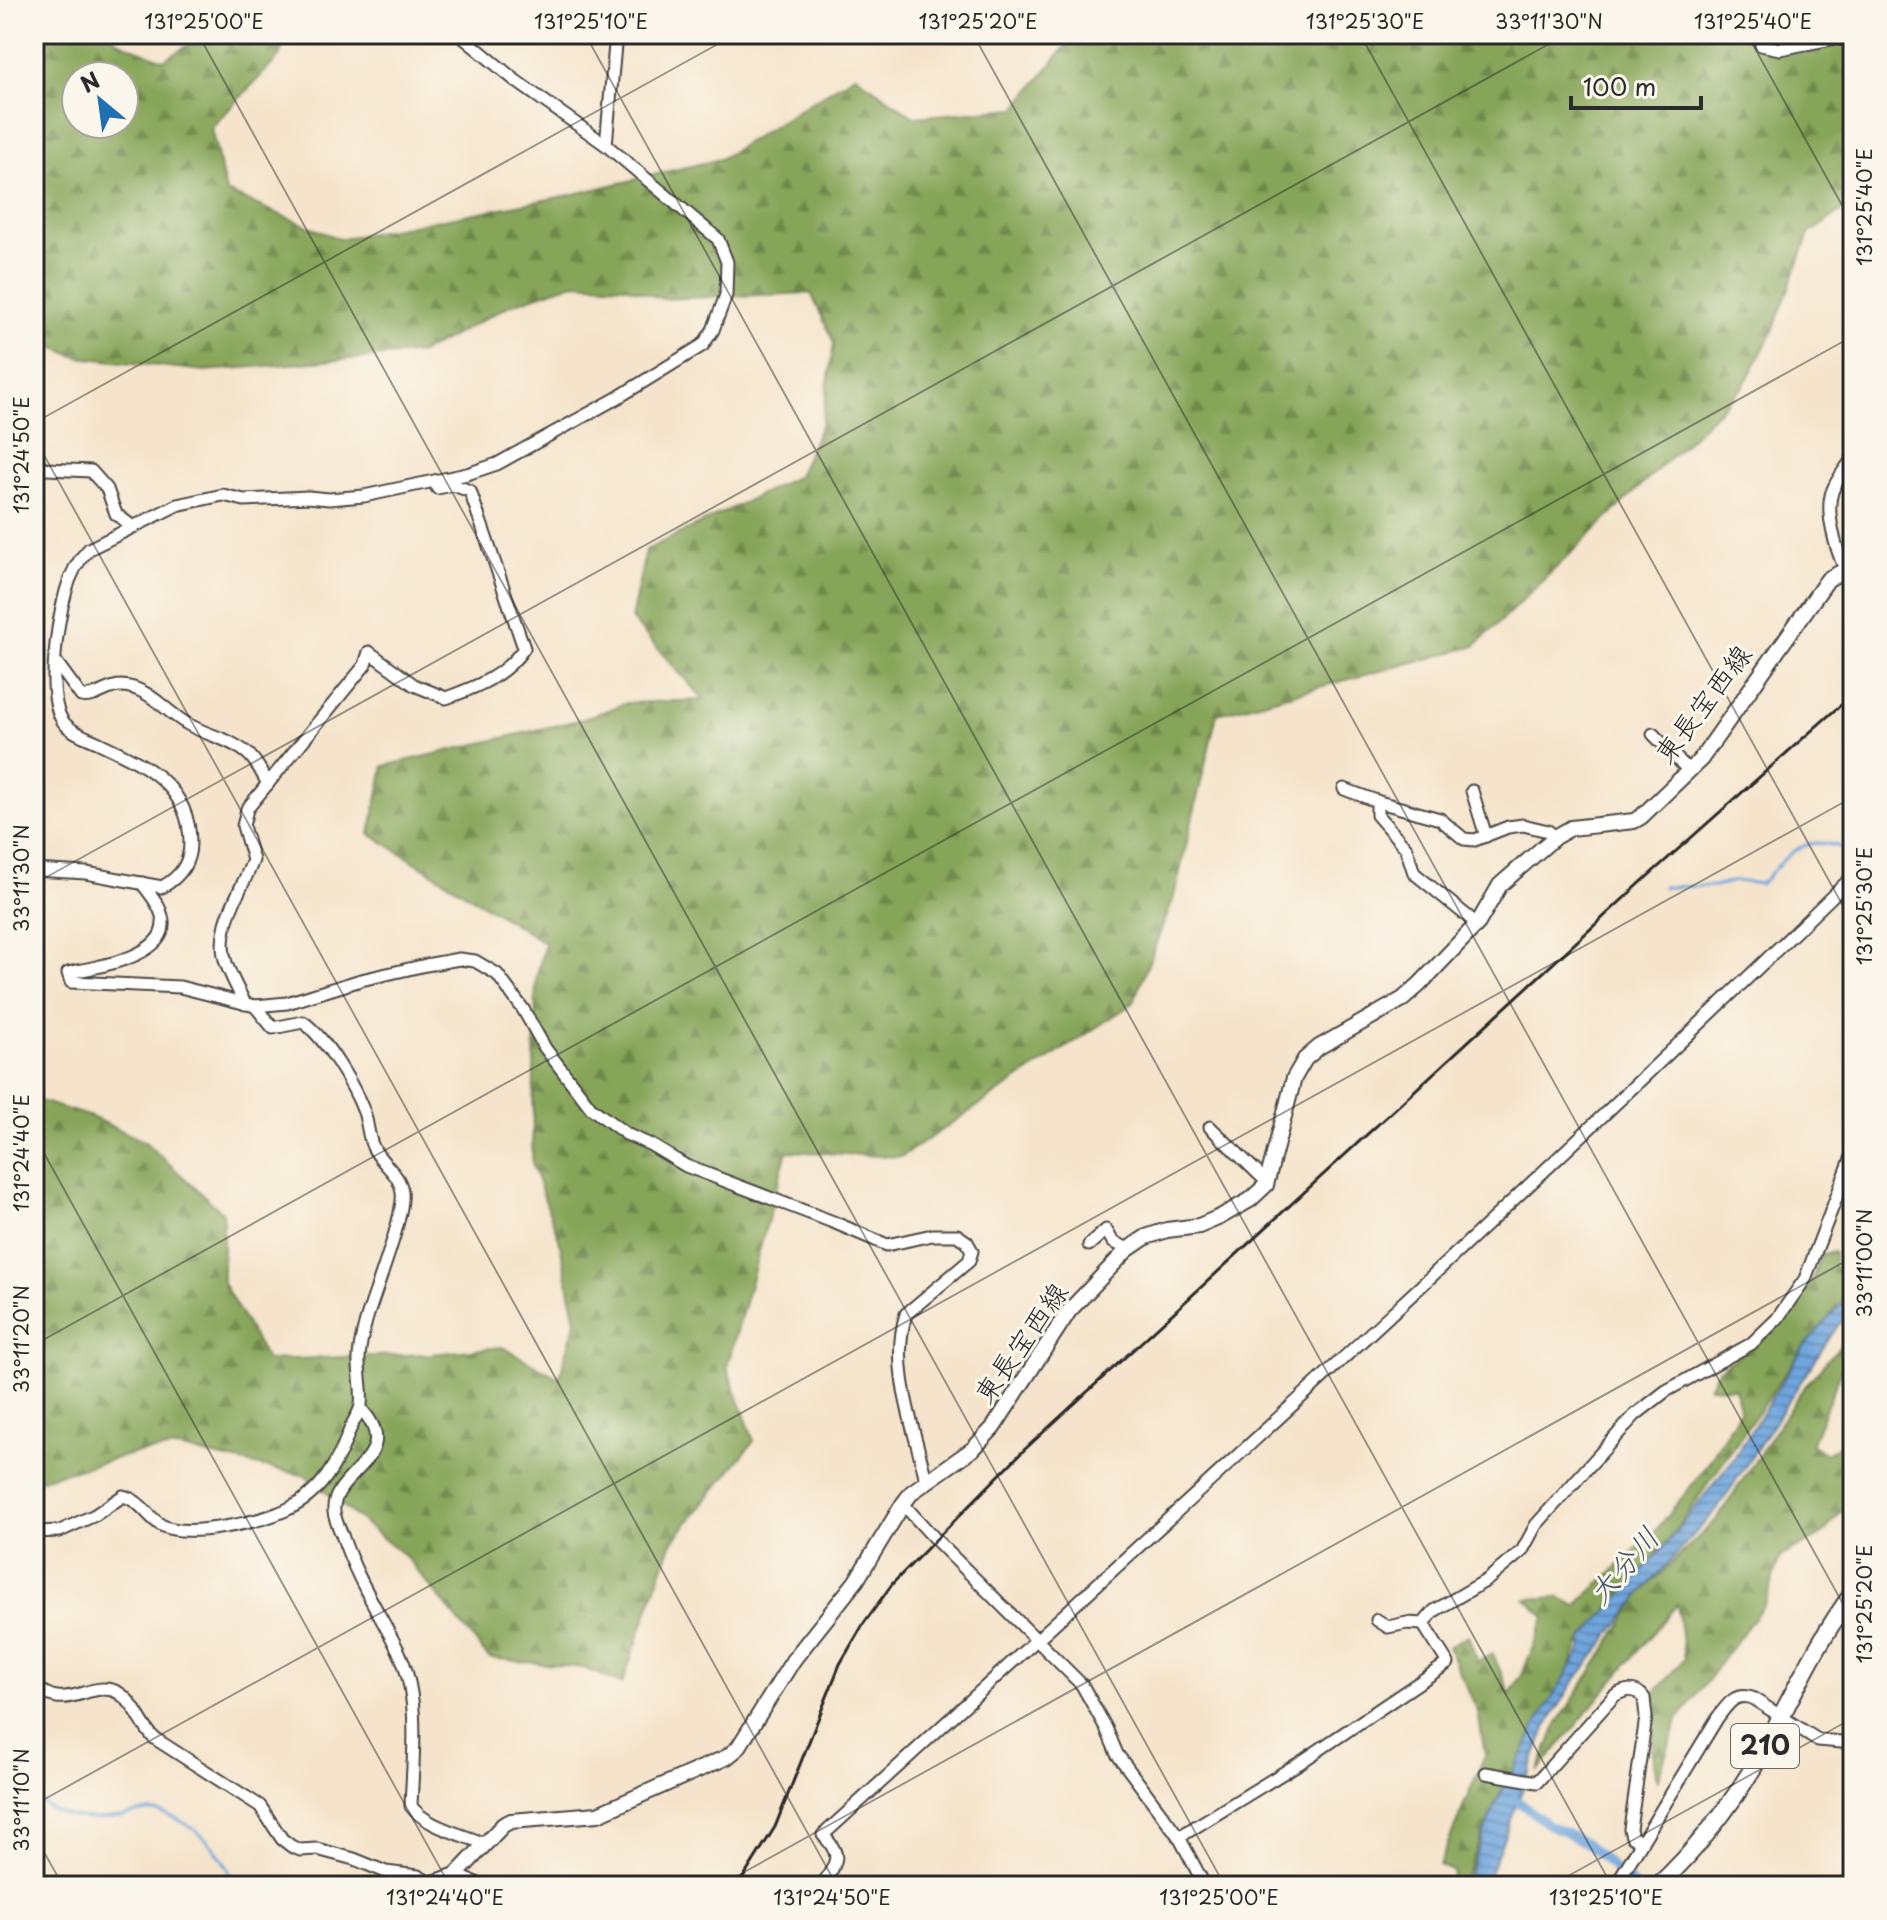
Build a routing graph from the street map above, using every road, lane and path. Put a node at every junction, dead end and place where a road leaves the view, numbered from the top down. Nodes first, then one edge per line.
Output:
1 (459, 34) edge
2 (616, 34) edge
3 (1853, 42) edge
4 (1761, 45) tunnel mouth
5 (606, 145) junction
6 (1853, 458) edge
7 (34, 462) edge
8 (421, 484) junction
9 (133, 527) junction
10 (1849, 567) edge
11 (56, 661) junction
12 (1653, 734) dead end
13 (1689, 771) junction
14 (268, 784) junction
15 (1344, 789) dead end
16 (1472, 791) dead end
17 (1377, 801) junction
18 (1486, 836) junction
19 (1555, 837) junction
20 (34, 870) edge
21 (1853, 876) edge
22 (142, 883) junction
23 (1477, 924) junction
24 (250, 1005) junction
25 (1210, 1127) dead end
26 (1853, 1154) edge
27 (1267, 1182) junction
28 (1089, 1245) dead end
29 (1129, 1249) junction
30 (361, 1409) junction
31 (926, 1481) junction
32 (903, 1504) junction
33 (34, 1532) edge
34 (1853, 1593) edge
35 (1377, 1620) dead end
36 (1423, 1624) junction
37 (1035, 1641) junction
38 (34, 1686) edge
39 (1781, 1717) junction
40 (1853, 1743) edge
41 (1486, 1773) dead end
42 (1179, 1837) junction
43 (1640, 1842) junction
44 (485, 1844) junction
45 (456, 1875) junction
46 (426, 1886) edge
47 (484, 1886) edge
48 (822, 1886) edge
49 (1205, 1886) edge
50 (1615, 1886) edge
51 (1658, 1886) edge

1 - 5 street
2 - 5 street
3 - 4 street
5 - 8 street
6 - 10 street
7 - 9 street
8 - 9 street
8 - 14 street
9 - 11 street
10 - 13 main road, 東長宝西線
11 - 14 street
11 - 22 street
12 - 13 street
13 - 19 main road, 東長宝西線
14 - 24 street
15 - 17 street
16 - 18 street
17 - 18 street
17 - 23 street
18 - 19 street
19 - 23 main road, 東長宝西線
20 - 22 street
21 - 37 street
22 - 24 street
23 - 27 main road, 東長宝西線
24 - 30 street
24 - 31 street
25 - 27 street
26 - 36 street
27 - 29 main road, 東長宝西線
28 - 29 street
29 - 31 main road, 東長宝西線
30 - 33 street
30 - 44 street
31 - 32 main road, 東長宝西線
32 - 37 street
32 - 44 main road, 東長宝西線
34 - 39 highway, 210
35 - 36 street
36 - 42 street
37 - 42 street
37 - 48 street
38 - 46 street
39 - 40 street
39 - 43 street
39 - 51 highway, 210
41 - 43 street
42 - 49 street
43 - 50 street
44 - 45 main road, 東長宝西線
45 - 46 main road, 東長宝西線
45 - 47 street

